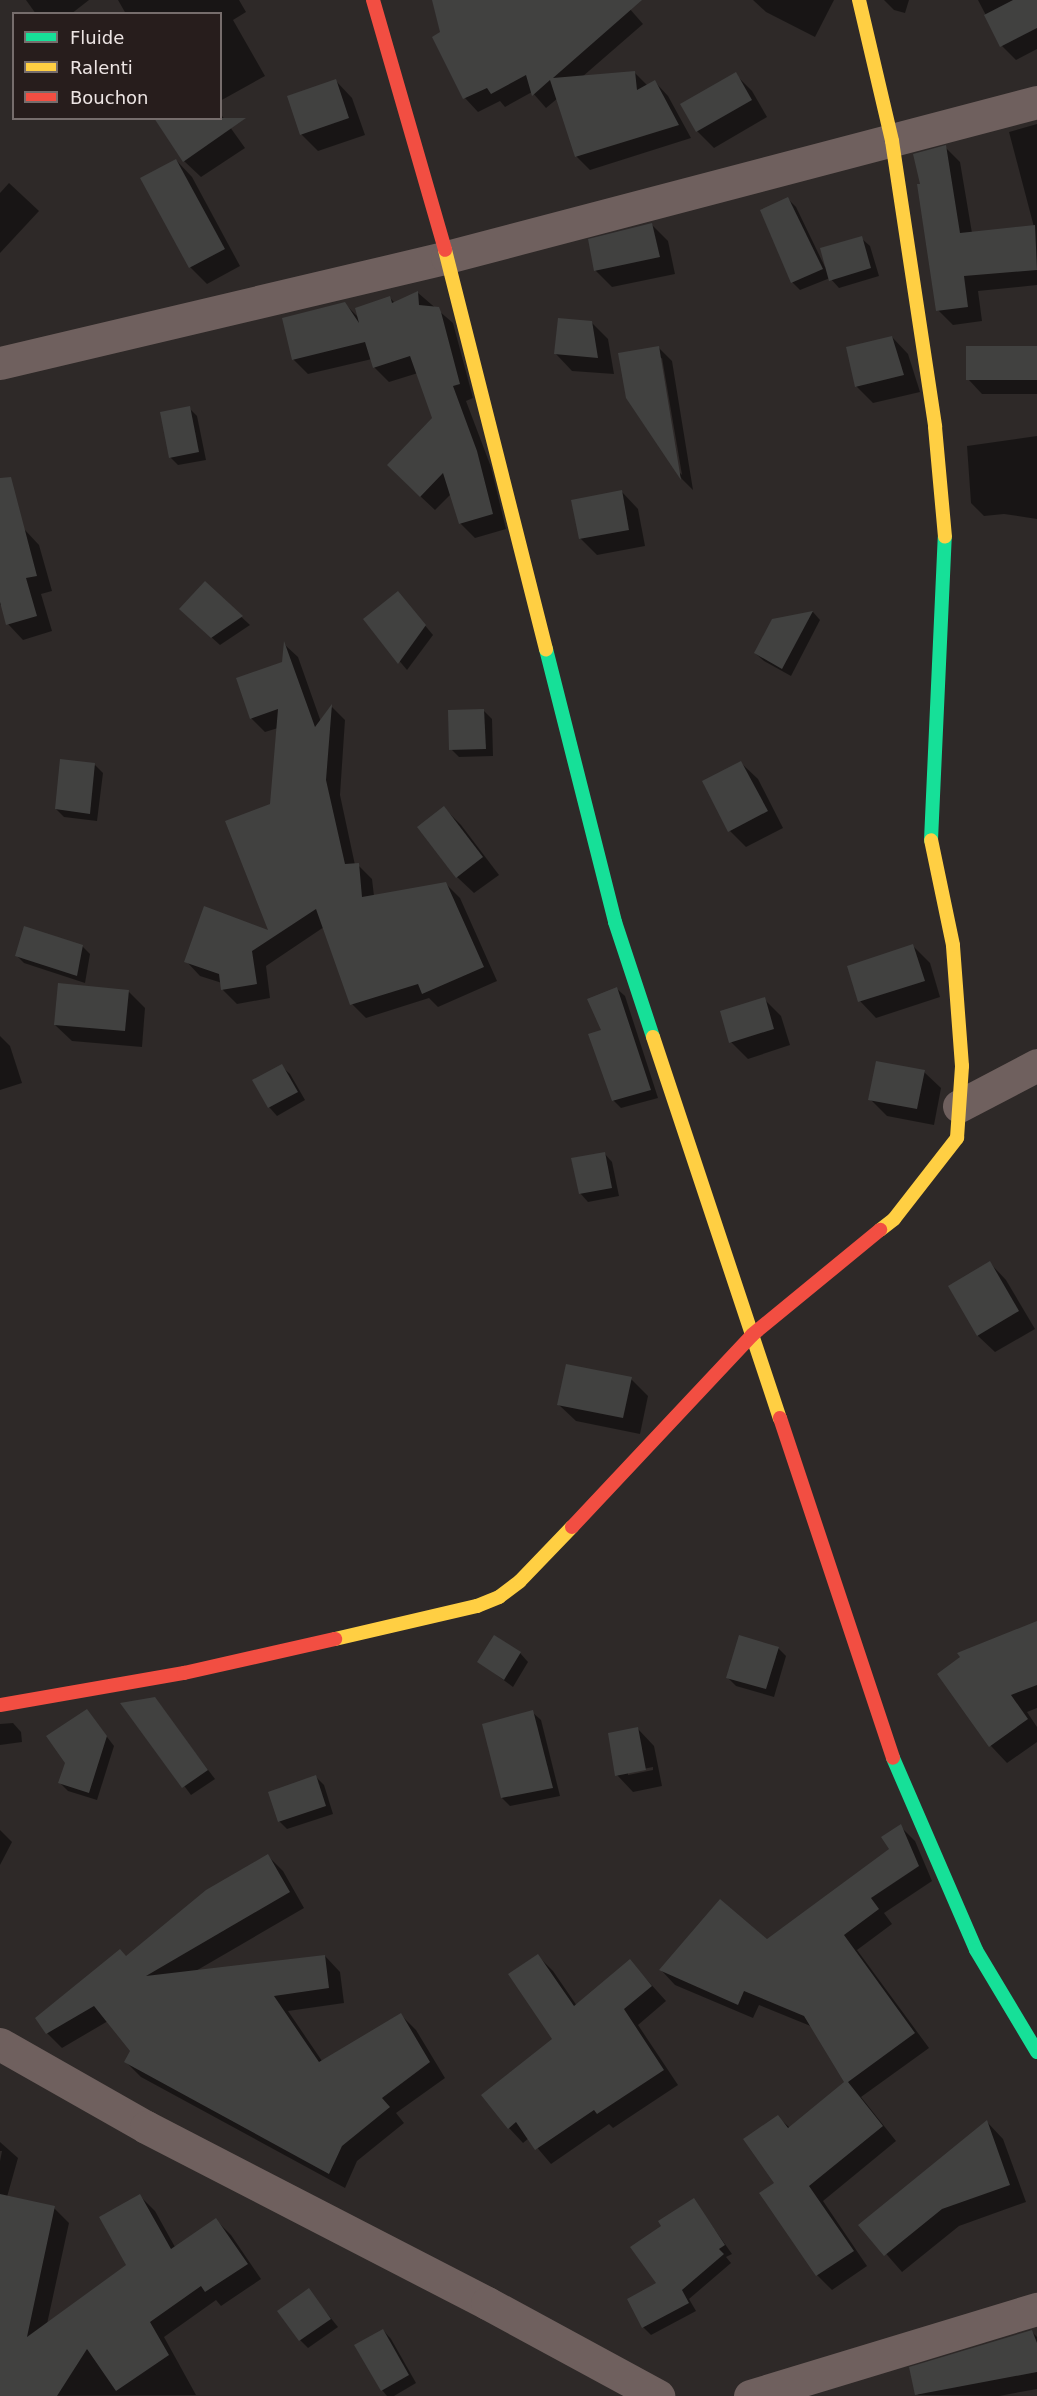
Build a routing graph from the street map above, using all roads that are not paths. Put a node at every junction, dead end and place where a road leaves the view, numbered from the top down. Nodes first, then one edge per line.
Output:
1 (373, 0) edge
2 (859, 0) edge
3 (1037, 102) edge
4 (892, 141) junction
5 (447, 257) junction
6 (0, 363) edge
7 (1037, 1065) edge
8 (959, 1106) junction
9 (752, 1335) junction
10 (0, 1705) edge
11 (0, 2044) edge
12 (1037, 2052) edge
13 (1037, 2308) edge
14 (658, 2396) edge
15 (750, 2396) edge

1 - 5 street
2 - 4 street
3 - 4 street
4 - 5 street
4 - 8 street
5 - 6 street
5 - 9 street
7 - 8 street
8 - 9 street
9 - 10 street
9 - 12 street
11 - 14 street
13 - 15 street

